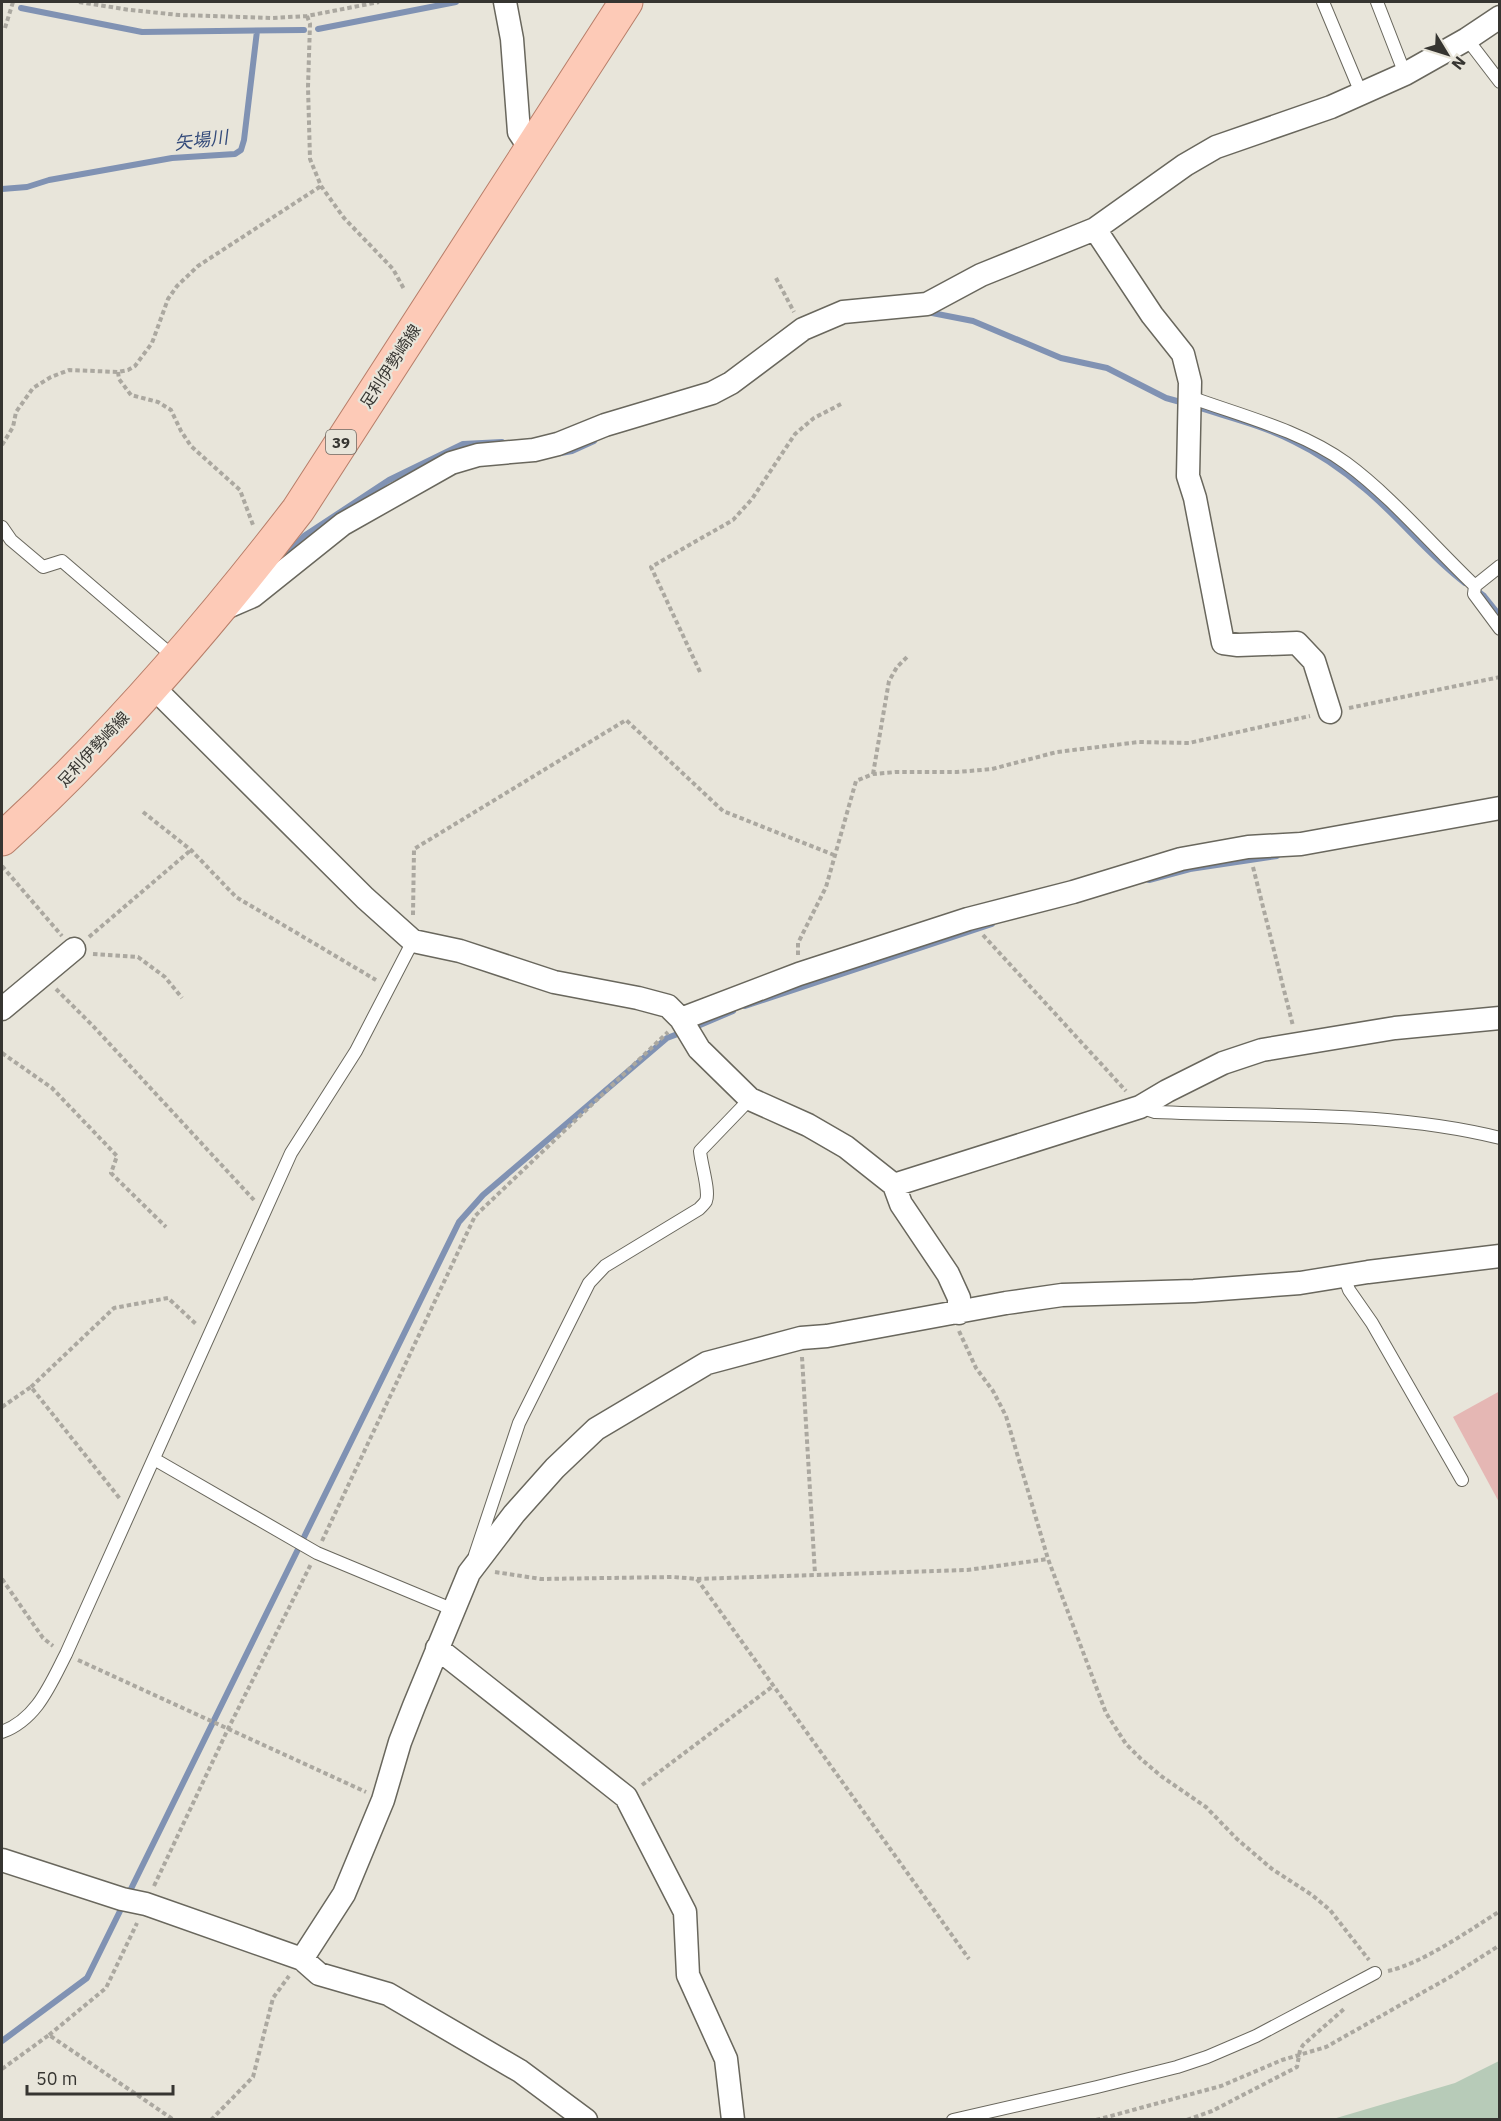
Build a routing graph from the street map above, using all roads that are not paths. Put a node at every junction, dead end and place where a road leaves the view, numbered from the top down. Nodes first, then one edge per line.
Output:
1 (505, 2) edge
2 (626, 2) edge
3 (1323, 2) edge
4 (1377, 2) edge
5 (1500, 17) edge
6 (1467, 39) junction
7 (1405, 74) junction
8 (1500, 82) edge
9 (1361, 93) junction
10 (534, 145) junction
11 (1095, 229) junction
12 (1189, 404) junction
13 (2, 527) edge
14 (1500, 566) edge
15 (1475, 589) junction
16 (216, 612) junction
17 (1500, 629) edge
18 (176, 659) junction
19 (153, 686) junction
20 (1330, 712) road end
21 (1500, 808) edge
22 (2, 839) edge
23 (413, 941) junction
24 (74, 949) road end
25 (2, 1009) edge
26 (1500, 1018) edge
27 (681, 1019) junction
28 (750, 1099) junction
29 (1140, 1107) junction
30 (1500, 1138) edge
31 (894, 1185) junction
32 (1500, 1256) edge
33 (1344, 1276) junction
34 (959, 1313) junction
35 (154, 1459) junction
36 (1462, 1480) dead end
37 (469, 1573) junction
38 (454, 1610) junction
39 (437, 1648) junction
40 (2, 1732) edge
41 (2, 1860) edge
42 (302, 1959) junction
43 (1376, 1973) road end
44 (586, 2120) edge
45 (733, 2120) edge
46 (953, 2120) edge

1 - 10 street
2 - 10 main road, 足利伊勢崎線 / 39
3 - 9 lane
4 - 7 lane
5 - 6 street
6 - 7 street
6 - 8 lane
7 - 9 street
9 - 11 street
10 - 16 main road, 足利伊勢崎線 / 39
11 - 12 street
11 - 16 street
12 - 15 lane
12 - 20 street
13 - 18 lane
14 - 15 lane
15 - 17 lane
16 - 18 main road, 足利伊勢崎線 / 39
18 - 19 main road, 足利伊勢崎線 / 39
19 - 22 main road, 足利伊勢崎線 / 39
19 - 23 street
21 - 27 street
23 - 27 street
23 - 35 lane
24 - 25 street
26 - 29 street
27 - 28 street
28 - 31 street
28 - 37 lane
29 - 30 lane
29 - 31 street
31 - 34 street
32 - 33 street
33 - 34 street
33 - 36 lane
34 - 37 street
35 - 38 lane
35 - 40 lane
37 - 38 street
38 - 39 street
39 - 42 street
39 - 45 street
41 - 42 street
42 - 44 street
43 - 46 lane

